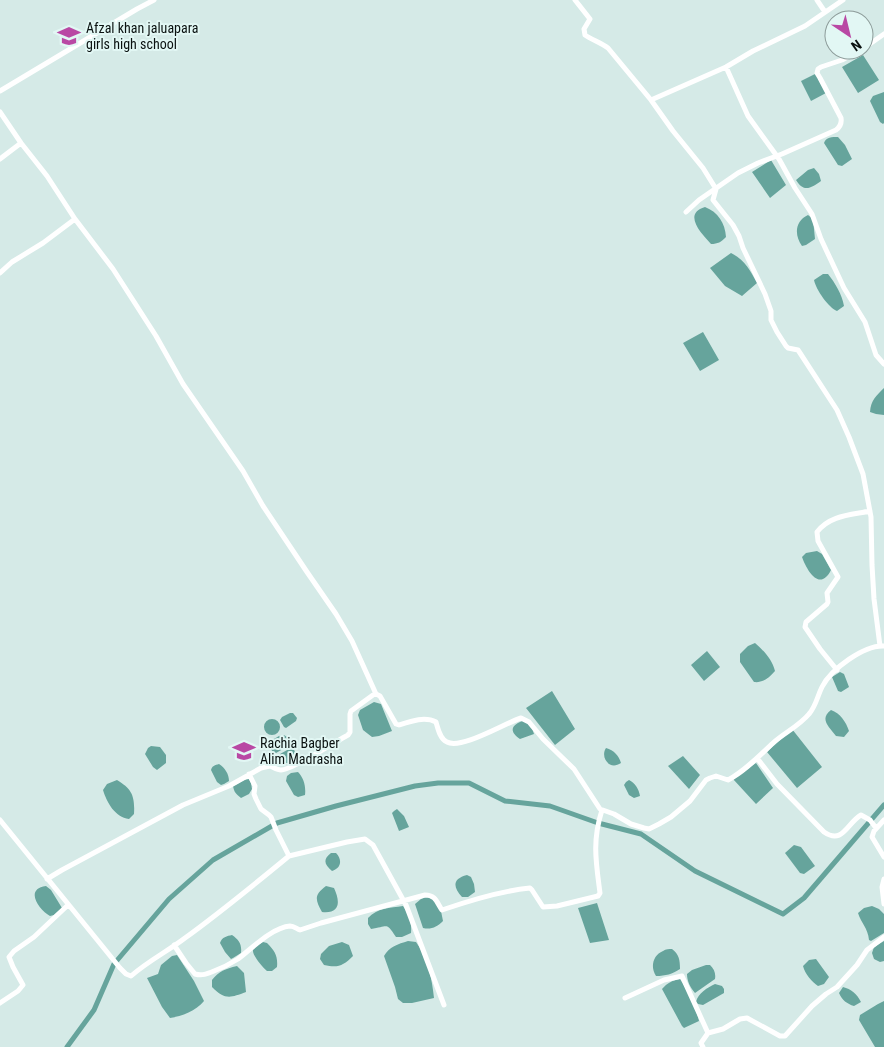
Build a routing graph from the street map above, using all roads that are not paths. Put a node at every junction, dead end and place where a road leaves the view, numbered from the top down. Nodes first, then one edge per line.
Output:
1 (154, 0) edge
2 (575, 0) edge
3 (817, 0) edge
4 (843, 0) edge
5 (824, 10) edge
6 (828, 10) edge
7 (824, 13) edge
8 (842, 60) edge
9 (726, 67) junction
10 (0, 91) edge
11 (650, 100) junction
12 (0, 112) edge
13 (21, 143) junction
14 (776, 156) junction
15 (0, 159) edge
16 (716, 189) junction
17 (686, 212) dead end
18 (75, 219) junction
19 (0, 273) edge
20 (884, 364) edge
21 (870, 511) junction
22 (882, 646) edge
23 (837, 670) junction
24 (376, 694) junction
25 (757, 758) junction
26 (249, 774) junction
27 (602, 810) junction
28 (0, 820) edge
29 (884, 820) edge
30 (876, 828) junction
31 (289, 856) junction
32 (884, 857) edge
33 (47, 879) junction
34 (884, 880) edge
35 (404, 901) junction
36 (884, 904) edge
37 (68, 905) junction
38 (884, 937) edge
39 (174, 945) junction
40 (625, 998) dead end
41 (0, 1002) edge
42 (444, 1005) dead end
43 (708, 1033) junction
44 (703, 1047) edge

1 - 10 street
2 - 11 street
3 - 5 street
4 - 6 street
7 - 9 street
8 - 14 street
9 - 11 street
9 - 14 street
11 - 16 street
12 - 13 street
13 - 15 street
13 - 18 street
14 - 16 street
14 - 20 street
16 - 17 street
16 - 21 street
18 - 19 street
18 - 24 street
21 - 22 street
21 - 23 street
22 - 23 street
23 - 25 street
24 - 26 street
24 - 27 street
25 - 27 street
25 - 30 street
26 - 31 street
26 - 33 street
27 - 35 street
28 - 33 street
29 - 30 street
30 - 32 street
31 - 35 street
31 - 39 street
33 - 37 street
34 - 36 street
35 - 39 street
35 - 42 street
37 - 39 street
37 - 41 street
38 - 43 street
40 - 43 street
43 - 44 street

